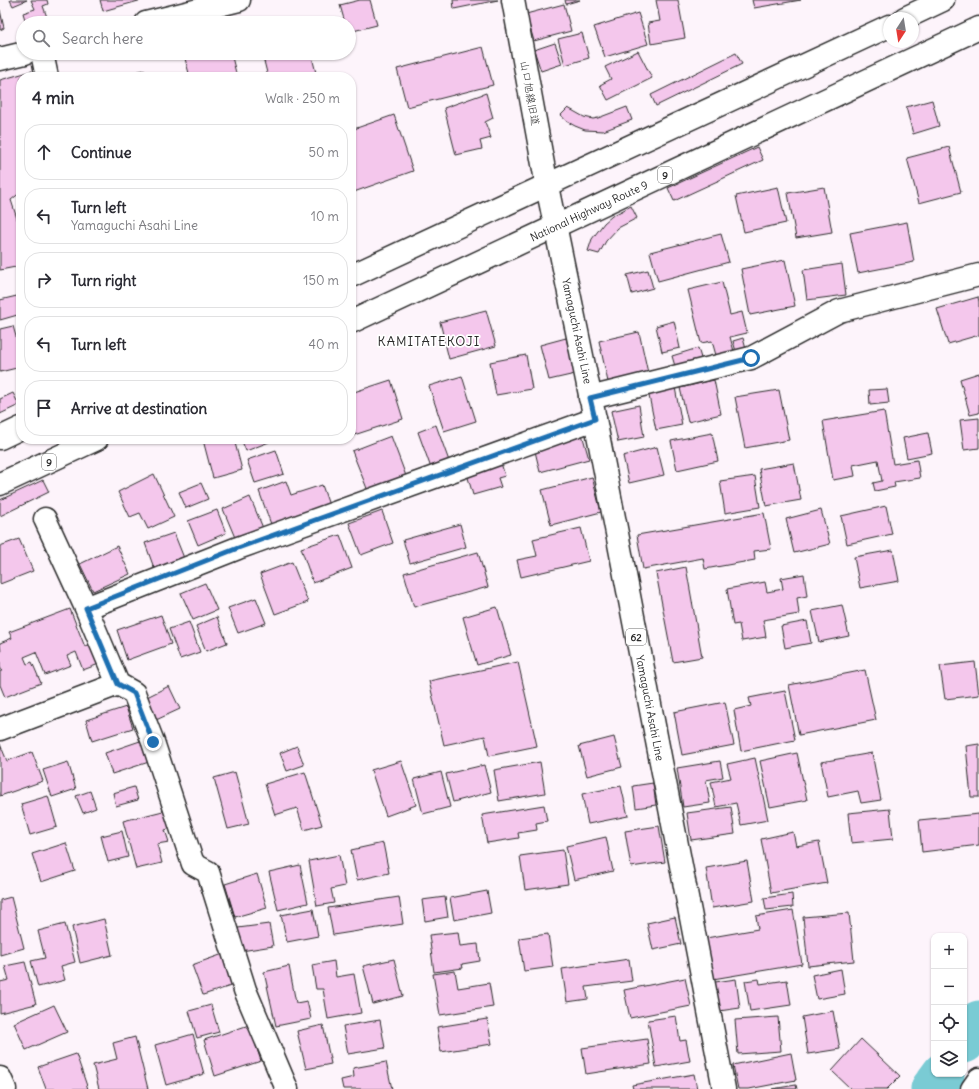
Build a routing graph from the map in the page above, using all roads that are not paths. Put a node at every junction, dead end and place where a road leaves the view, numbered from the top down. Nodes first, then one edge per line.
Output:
1 (239, 0) edge
2 (513, 0) edge
3 (944, 0) edge
4 (918, 12) edge
5 (174, 16) edge
6 (979, 28) edge
7 (883, 29) edge
8 (16, 55) edge
9 (0, 59) edge
10 (43, 60) edge
11 (46, 72) edge
12 (547, 186) junction
13 (555, 227) junction
14 (356, 274) edge
15 (979, 275) edge
16 (356, 320) edge
17 (590, 398) junction
18 (595, 419) junction
19 (16, 430) edge
20 (0, 438) edge
21 (86, 444) edge
22 (0, 484) edge
23 (45, 519) dead end
24 (86, 608) junction
25 (118, 684) junction
26 (0, 729) edge
27 (0, 1078) edge
28 (979, 1079) edge
29 (5, 1089) edge
30 (287, 1089) edge
31 (724, 1089) edge
32 (972, 1089) edge

1 - 5 main road
2 - 12 main road, 山口旭線旧道
3 - 4 main road
6 - 13 main road, National Highway Route 9 / 9
7 - 12 main road
8 - 9 main road
10 - 11 main road
12 - 13 main road, Yamaguchi Asahi Line / 62
12 - 14 main road
13 - 16 main road, National Highway Route 9 / 9
13 - 17 main road, Yamaguchi Asahi Line / 62
15 - 17 main road
17 - 18 main road, Yamaguchi Asahi Line / 62
18 - 24 main road
18 - 31 main road, Yamaguchi Asahi Line / 62
19 - 20 main road
21 - 22 main road, 9
23 - 24 main road
24 - 25 main road
25 - 26 main road
25 - 30 main road
27 - 29 main road
28 - 32 main road

